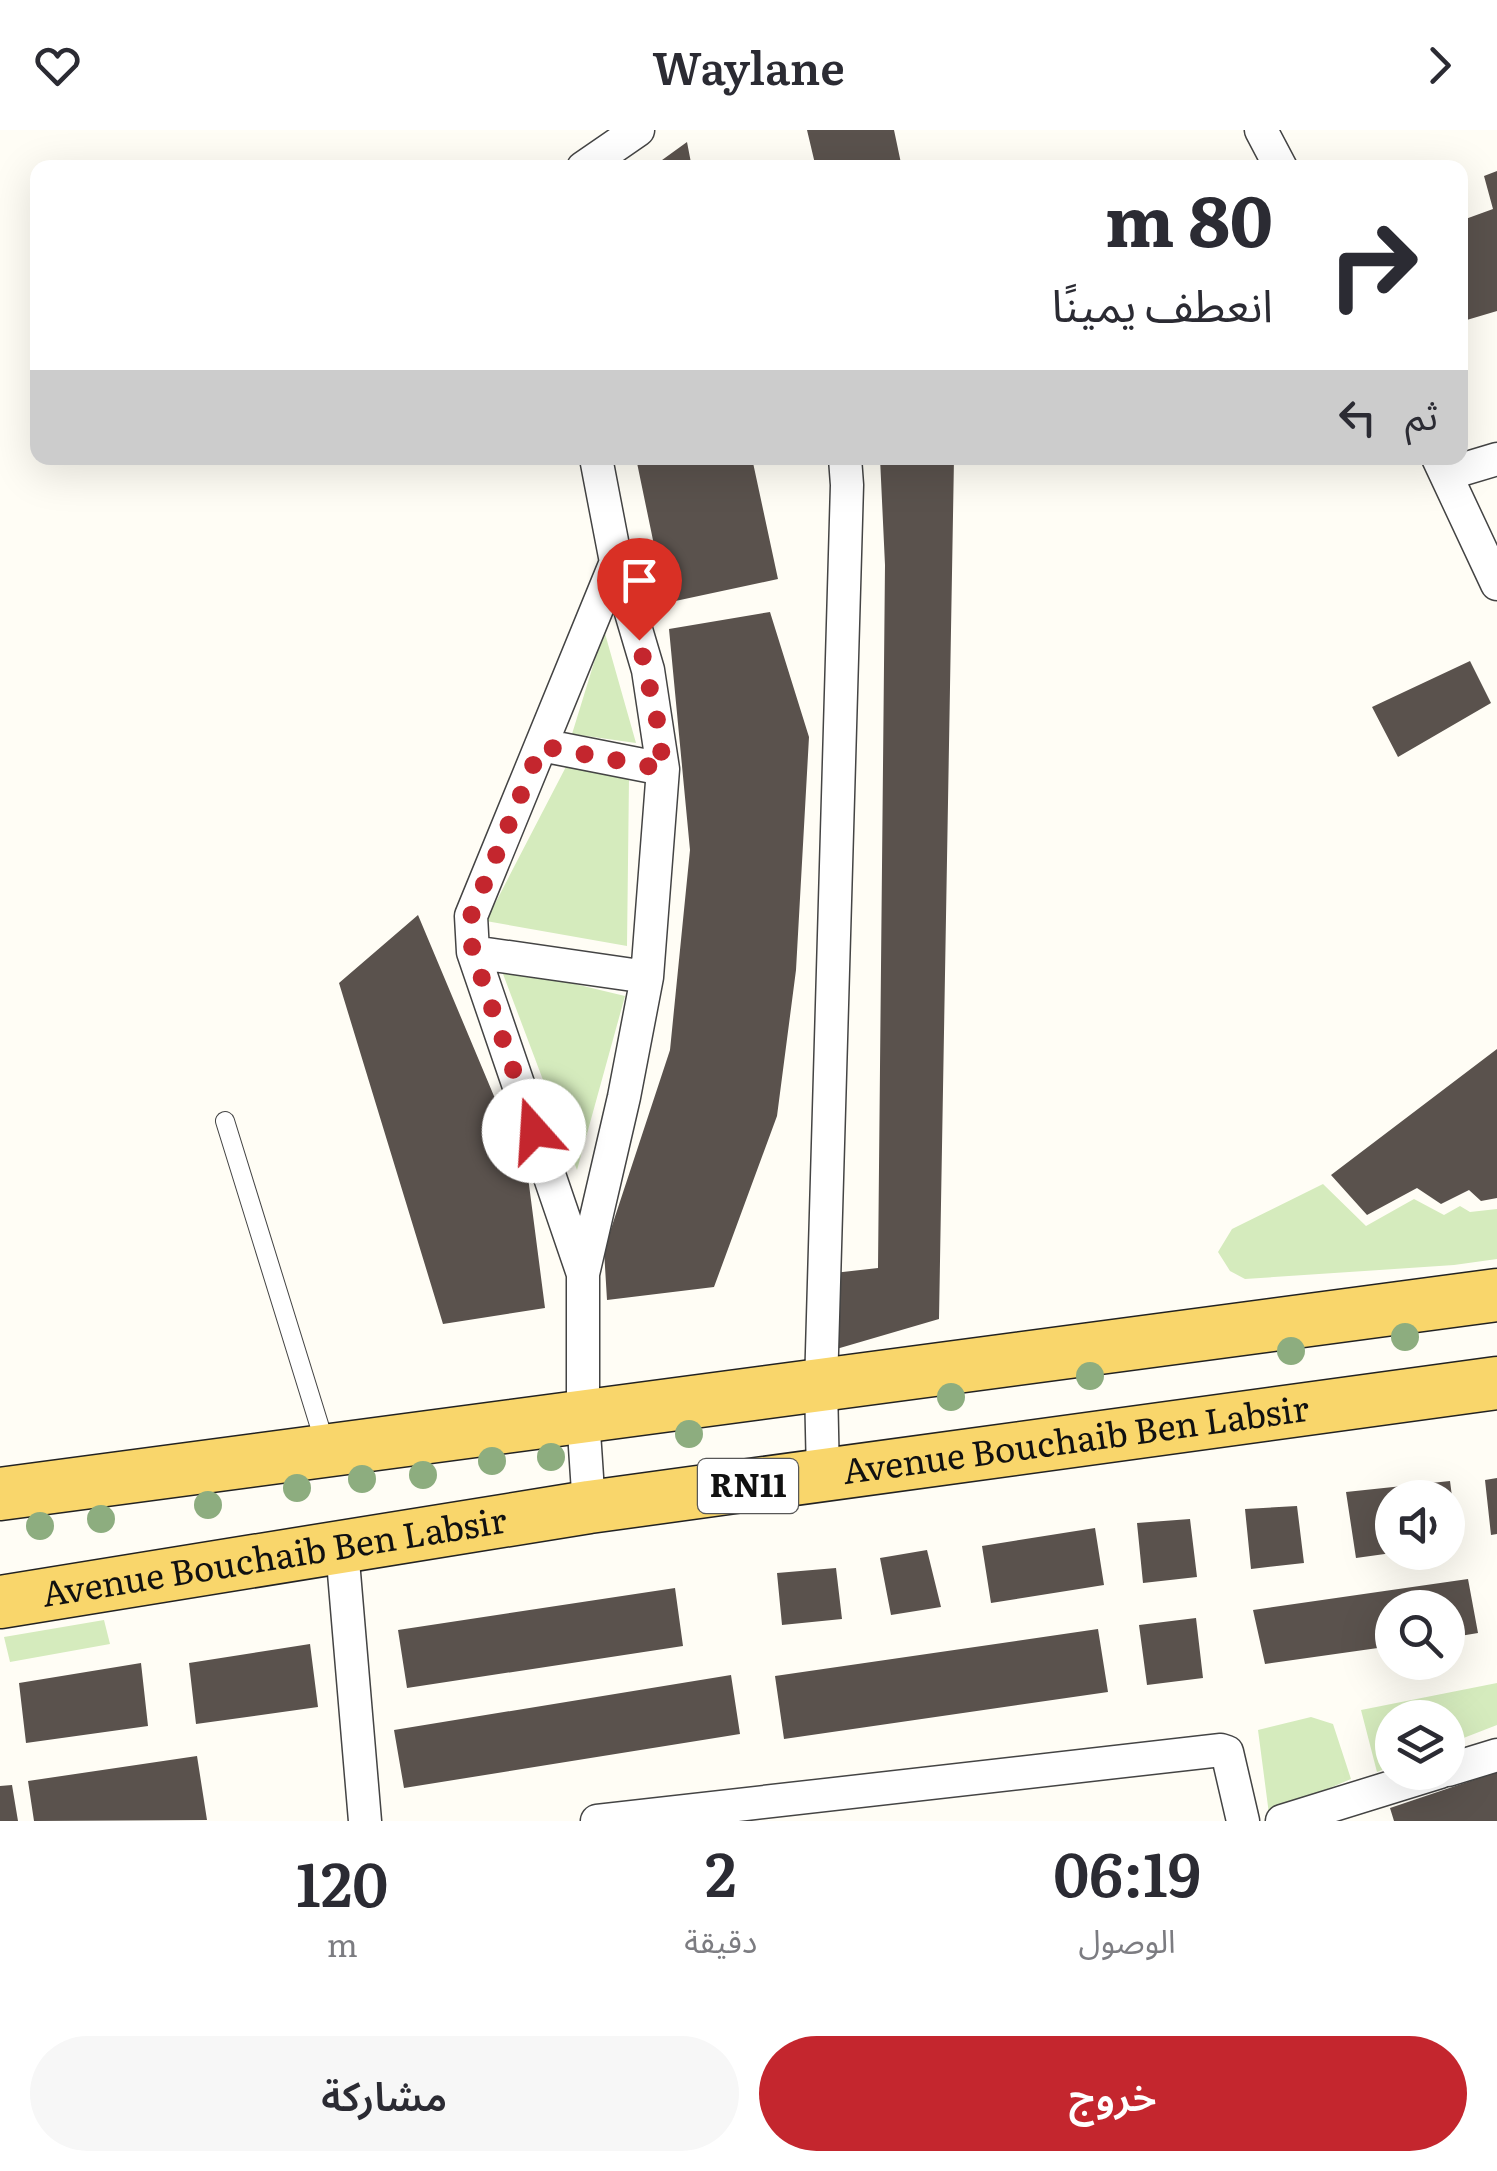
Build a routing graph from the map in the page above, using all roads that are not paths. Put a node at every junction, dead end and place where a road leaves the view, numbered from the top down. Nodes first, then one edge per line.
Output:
1 (638, 130) edge
2 (1261, 130) edge
3 (594, 160) edge
4 (1277, 160) edge
5 (1497, 458) edge
6 (1468, 462) edge
7 (597, 465) edge
8 (846, 465) edge
9 (1442, 466) edge
10 (616, 562) junction
11 (1497, 584) edge
12 (541, 746) junction
13 (663, 769) junction
14 (473, 952) junction
15 (646, 977) junction
16 (225, 1121) dead end
17 (583, 1274) junction
18 (1497, 1295) edge
19 (1497, 1383) edge
20 (821, 1386) junction
21 (583, 1417) junction
22 (327, 1453) junction
23 (823, 1476) junction
24 (0, 1494) edge
25 (590, 1508) junction
26 (342, 1549) junction
27 (0, 1602) edge
28 (1497, 1755) edge
29 (1465, 1765) edge
30 (1382, 1790) edge
31 (668, 1816) edge
32 (365, 1821) edge
33 (597, 1821) edge
34 (1243, 1821) edge
35 (1282, 1821) edge

1 - 3 street
2 - 4 street
5 - 6 street
7 - 10 street
8 - 20 street
9 - 11 street
10 - 12 street
10 - 13 street
12 - 13 street
12 - 14 street
13 - 15 street
14 - 15 street
14 - 17 street
15 - 17 street
16 - 22 lane
17 - 21 street
18 - 20 main road
19 - 23 main road, Avenue Bouchaib Ben Labsir / RN11
20 - 21 main road
20 - 23 street
21 - 22 main road
21 - 25 street
22 - 24 main road
23 - 25 main road, Avenue Bouchaib Ben Labsir / RN11
25 - 26 main road, Avenue Bouchaib Ben Labsir / RN11
26 - 27 main road, Avenue Bouchaib Ben Labsir / RN11
26 - 32 street
28 - 29 street
30 - 35 street
31 - 33 street
31 - 34 street

